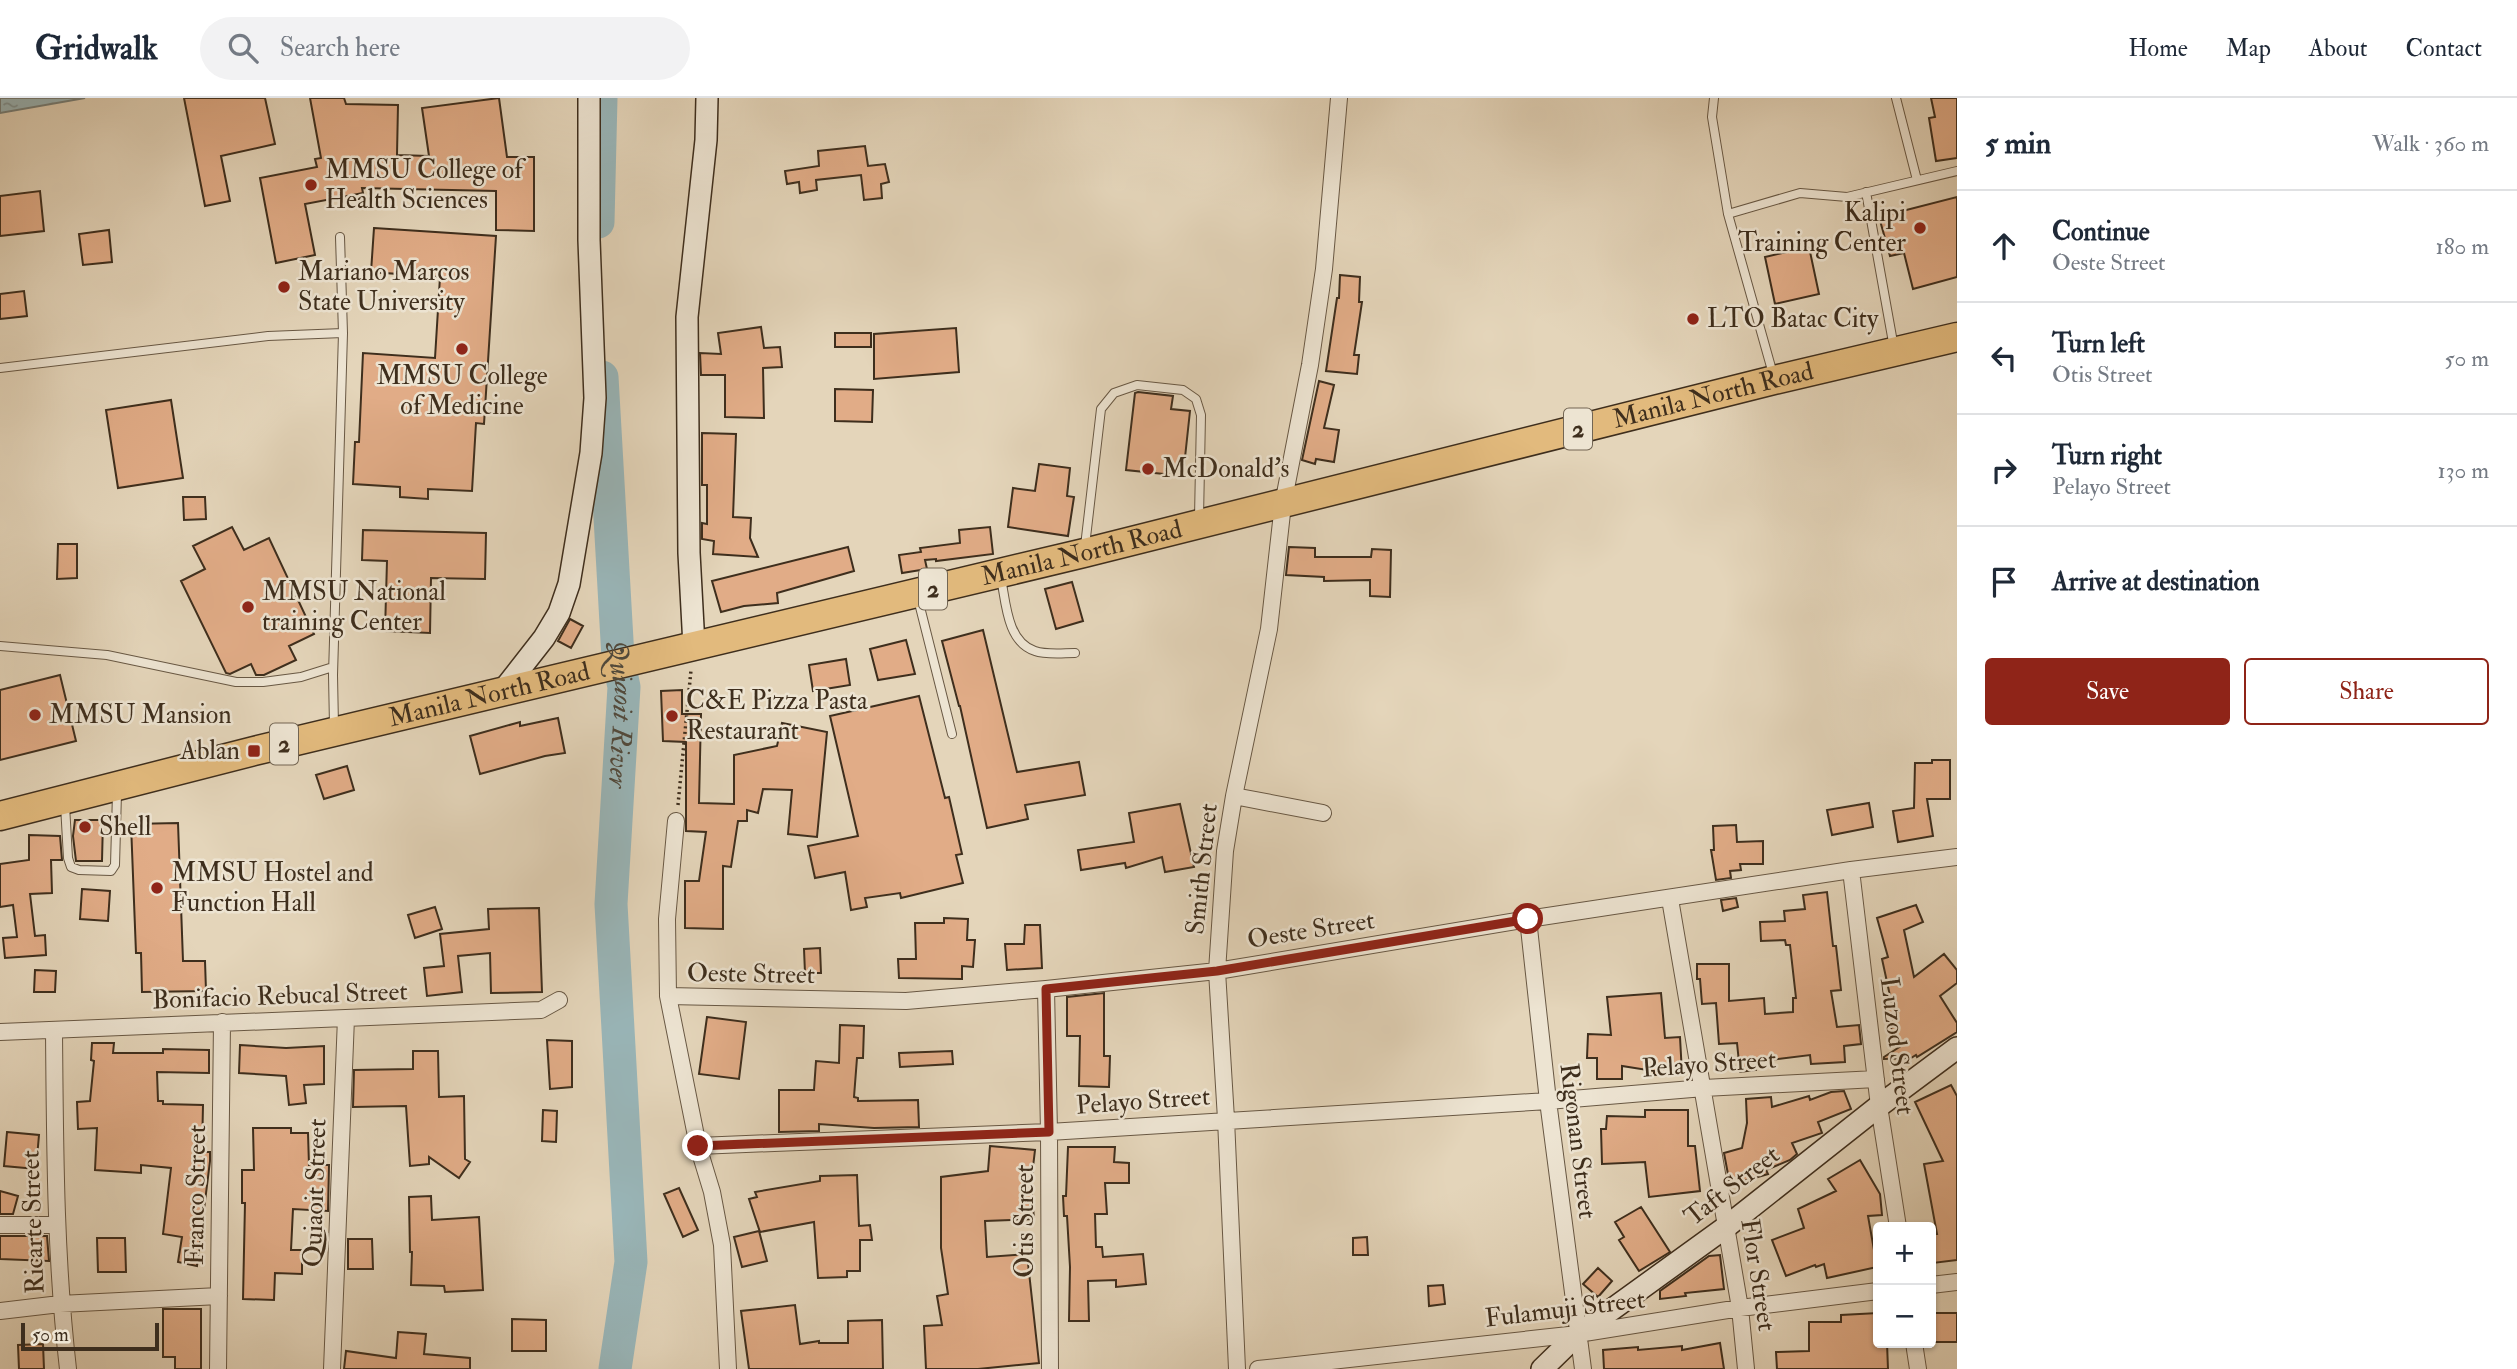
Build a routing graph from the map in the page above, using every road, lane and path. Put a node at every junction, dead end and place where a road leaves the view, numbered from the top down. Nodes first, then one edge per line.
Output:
1 (589, 98) edge
2 (707, 98) edge
3 (1339, 98) edge
4 (1714, 98) edge
5 (1896, 98) edge
6 (1957, 171) edge
7 (1917, 180) junction
8 (1866, 192) junction
9 (1728, 214) junction
10 (340, 237) dead end
11 (343, 333) junction
12 (1957, 337) edge
13 (1894, 350) junction
14 (0, 368) edge
15 (1774, 380) junction
16 (1283, 504) junction
17 (1198, 523) junction
18 (1084, 553) junction
19 (1000, 572) junction
20 (916, 593) junction
21 (0, 646) edge
22 (694, 646) junction
23 (1075, 653) dead end
24 (333, 667) junction
25 (501, 693) junction
26 (334, 732) junction
27 (952, 734) dead end
28 (118, 786) junction
29 (1234, 796) junction
30 (65, 800) junction
31 (1323, 813) dead end
32 (0, 816) edge
33 (676, 821) joint
34 (1957, 857) edge
35 (1851, 870) junction
36 (1670, 899) junction
37 (1528, 919) junction
38 (1217, 971) junction
39 (1046, 989) junction
40 (668, 996) junction
41 (559, 1000) dead end
42 (346, 1018) junction
43 (222, 1022) junction
44 (54, 1030) junction
45 (0, 1032) edge
46 (1957, 1048) edge
47 (1876, 1079) junction
48 (1703, 1088) junction
49 (1548, 1101) junction
50 (1880, 1105) junction
51 (1226, 1119) junction
52 (1049, 1132) junction
53 (698, 1146) junction
54 (1897, 1222) edge
55 (0, 1225) edge
56 (56, 1226) junction
57 (1726, 1227) junction
58 (1957, 1282) edge
59 (1936, 1284) edge
60 (1873, 1292) edge
61 (219, 1296) junction
62 (60, 1304) junction
63 (1740, 1308) junction
64 (0, 1311) edge
65 (1578, 1334) junction
66 (1915, 1348) edge
67 (68, 1369) edge
68 (218, 1369) edge
69 (332, 1369) edge
70 (728, 1369) edge
71 (1050, 1369) edge
72 (1237, 1369) edge
73 (1258, 1369) edge
74 (1542, 1369) edge
75 (1583, 1369) edge
76 (1746, 1369) edge
77 (1917, 1369) edge

1 - 25 street
2 - 22 street
3 - 16 street, Smith Street
4 - 9 lane
5 - 7 lane
6 - 7 lane
7 - 8 lane
8 - 9 lane
8 - 13 lane
9 - 15 lane
10 - 11 lane
11 - 14 lane
11 - 24 lane
12 - 13 highway, Manila North Road / 2
13 - 15 highway, Manila North Road / 2
15 - 16 highway, Manila North Road / 2
16 - 17 highway, Manila North Road / 2
16 - 29 street, Smith Street
17 - 18 highway, Manila North Road / 2
17 - 18 lane
18 - 19 highway, Manila North Road / 2
19 - 20 highway, Manila North Road / 2
19 - 23 lane
20 - 22 highway, Manila North Road / 2
20 - 27 lane
21 - 24 lane
22 - 25 highway, Manila North Road / 2
22 - 33 path
24 - 26 lane
25 - 26 highway, Manila North Road / 2
26 - 28 highway, Manila North Road / 2
28 - 30 highway, Manila North Road / 2
28 - 30 lane
29 - 31 street
29 - 38 street, Smith Street
30 - 32 highway, Manila North Road / 2
33 - 40 street
34 - 35 street, Oeste Street
35 - 36 street, Oeste Street
35 - 47 street, Luzod Street
36 - 37 street, Oeste Street
36 - 48 street, Flor Street
37 - 38 street, Oeste Street
37 - 49 street, Rigonan Street
38 - 39 street, Oeste Street
38 - 51 street, Smith Street
39 - 40 street, Oeste Street
39 - 52 street, Otis Street
40 - 53 street
41 - 42 street, Bonifacio Rebucal Street
42 - 43 street, Bonifacio Rebucal Street
42 - 69 street, Quiaoit Street
43 - 44 street, Bonifacio Rebucal Street
43 - 61 street, Franco Street
44 - 45 street, Bonifacio Rebucal Street
44 - 56 street, Ricarte Street
46 - 50 street, Taft Street
47 - 48 street, Pelayo Street
47 - 50 street, Luzod Street
48 - 49 street, Pelayo Street
48 - 57 street, Flor Street
49 - 51 street, Pelayo Street
49 - 65 street, Rigonan Street
50 - 54 street, Luzod Street
50 - 57 street, Taft Street
51 - 52 street, Pelayo Street
51 - 72 street, Smith Street
52 - 53 street, Pelayo Street
52 - 71 street, Otis Street
53 - 70 street
55 - 56 street
56 - 62 street, Ricarte Street
57 - 63 street, Flor Street
57 - 65 street, Taft Street
58 - 59 street
60 - 63 street, Fulamuji Street
61 - 62 street
61 - 68 street, Franco Street
62 - 64 street
62 - 67 street, Ricarte Street
63 - 65 street, Fulamuji Street
63 - 76 street, Flor Street
65 - 73 street, Fulamuji Street
65 - 74 street, Taft Street
65 - 75 street, Rigonan Street
66 - 77 street

